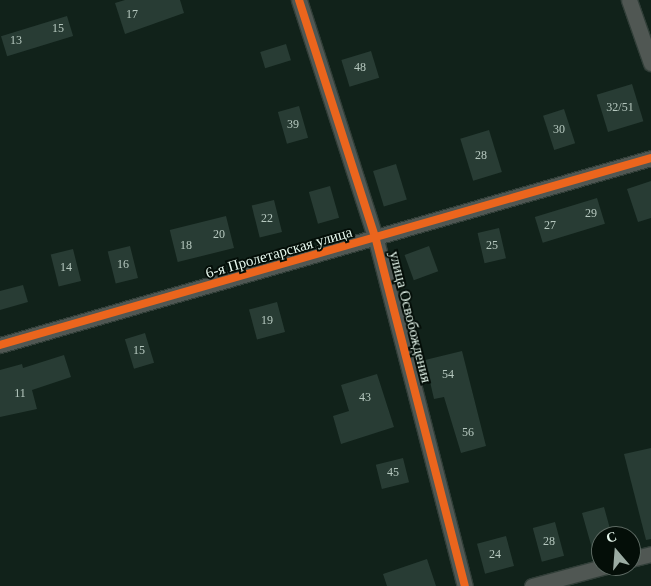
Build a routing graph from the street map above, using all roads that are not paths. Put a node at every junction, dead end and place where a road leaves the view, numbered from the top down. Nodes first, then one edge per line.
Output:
1 (299, 0) edge
2 (629, 0) edge
3 (651, 63) edge
4 (651, 158) edge
5 (376, 240) junction
6 (0, 345) edge
7 (591, 570) edge
8 (465, 586) edge
9 (532, 586) edge

1 - 5 street, улица Освобождения
2 - 3 street
4 - 5 street, 6-я Пролетарская улица
5 - 6 street, 6-я Пролетарская улица
5 - 8 street, улица Освобождения
7 - 9 street

